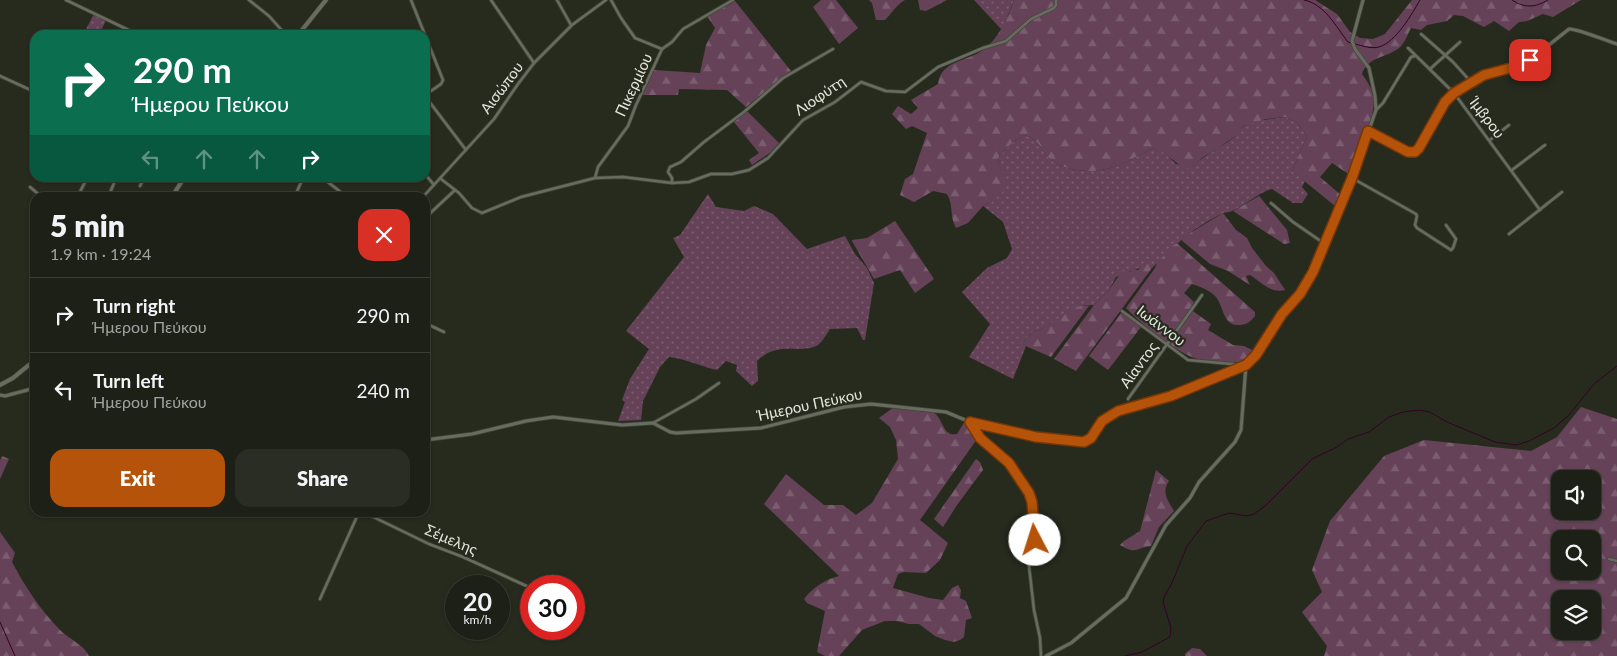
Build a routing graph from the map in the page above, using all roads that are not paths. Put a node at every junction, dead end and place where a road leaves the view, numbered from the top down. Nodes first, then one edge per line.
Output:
1 (66, 0) edge
2 (249, 0) edge
3 (326, 0) edge
4 (411, 0) edge
5 (491, 0) edge
6 (558, 0) edge
7 (606, 0) edge
8 (611, 0) edge
9 (733, 0) edge
10 (1056, 0) edge
11 (1363, 0) edge
12 (572, 25) junction
13 (129, 30) edge
14 (282, 30) edge
15 (302, 30) edge
16 (423, 30) edge
17 (1421, 34) dead end
18 (1460, 42) dead end
19 (1617, 44) edge
20 (430, 48) edge
21 (1408, 48) dead end
22 (833, 49) dead end
23 (662, 50) junction
24 (1445, 54) junction
25 (1415, 56) junction
26 (534, 63) junction
27 (1430, 70) junction
28 (0, 76) edge
29 (1471, 82) junction
30 (30, 90) edge
31 (430, 92) edge
32 (1454, 93) junction
33 (430, 103) edge
34 (1376, 110) junction
35 (1509, 125) dead end
36 (1368, 131) junction
37 (1490, 140) junction
38 (1544, 145) dead end
39 (466, 150) junction
40 (1512, 170) junction
41 (595, 178) junction
42 (1352, 178) junction
43 (441, 179) junction
44 (430, 180) edge
45 (142, 182) edge
46 (327, 182) edge
47 (672, 183) junction
48 (434, 185) junction
49 (140, 186) dead end
50 (30, 187) dead end
51 (455, 190) junction
52 (36, 192) edge
53 (341, 192) edge
54 (428, 192) edge
55 (1562, 192) dead end
56 (1271, 204) dead end
57 (1540, 210) junction
58 (430, 213) edge
59 (1446, 226) dead end
60 (1509, 234) dead end
61 (1326, 244) junction
62 (1202, 295) dead end
63 (1122, 311) dead end
64 (430, 325) edge
65 (444, 332) dead end
66 (1168, 345) junction
67 (30, 364) edge
68 (1246, 365) junction
69 (719, 383) dead end
70 (0, 385) edge
71 (30, 389) edge
72 (0, 395) edge
73 (1128, 399) dead end
74 (970, 422) junction
75 (653, 423) junction
76 (430, 439) edge
77 (359, 517) edge
78 (372, 517) edge
79 (1609, 558) dead end
80 (1617, 561) edge
81 (520, 583) edge
82 (320, 599) dead end
83 (1041, 656) edge
84 (1046, 656) edge

1 - 13 street
2 - 14 street
3 - 15 main road
4 - 16 street
5 - 26 street
6 - 12 street
7 - 12 street, Αισώπου
8 - 23 street
9 - 23 street, Πικερμίου
10 - 47 street, Λιοφύτη
11 - 34 street, Ήμερου Πεύκου
12 - 26 street, Αισώπου
17 - 24 street
18 - 24 street
19 - 29 street
20 - 31 street
21 - 25 street, Ίμβρου
22 - 47 street
23 - 41 street, Πικερμίου
24 - 27 street
24 - 29 street
25 - 27 street, Ίμβρου
25 - 34 street
26 - 39 street, Αισώπου
27 - 32 street, Ίμβρου
28 - 30 street
29 - 32 street
32 - 36 street
32 - 37 street, Ίμβρου
33 - 39 street
34 - 36 street, Ήμερου Πεύκου
35 - 37 street
36 - 42 street, Ήμερου Πεύκου
37 - 40 street, Ίμβρου
38 - 40 street
39 - 43 street, Αισώπου
40 - 57 street, Ίμβρου
41 - 47 street
41 - 51 street
42 - 59 street
42 - 61 street, Ήμερου Πεύκου
43 - 48 street, Αισώπου
43 - 51 street
44 - 48 street
45 - 49 street
46 - 53 street
48 - 54 street, Αισώπου
50 - 52 street
51 - 58 street
55 - 57 street
56 - 61 street
57 - 60 street
61 - 68 street, Ήμερου Πεύκου
62 - 66 street, Αίαντος
63 - 66 street, Ιωάννου
64 - 65 street
66 - 68 street, Ιωάννου
66 - 73 street, Αίαντος
67 - 70 main road
68 - 74 street, Ήμερου Πεύκου
68 - 84 street
69 - 75 street
71 - 72 street
74 - 75 street, Ήμερου Πεύκου
74 - 83 street
75 - 76 street, Ήμερου Πεύκου
77 - 82 street
78 - 81 street, Σέμελης
79 - 80 street

